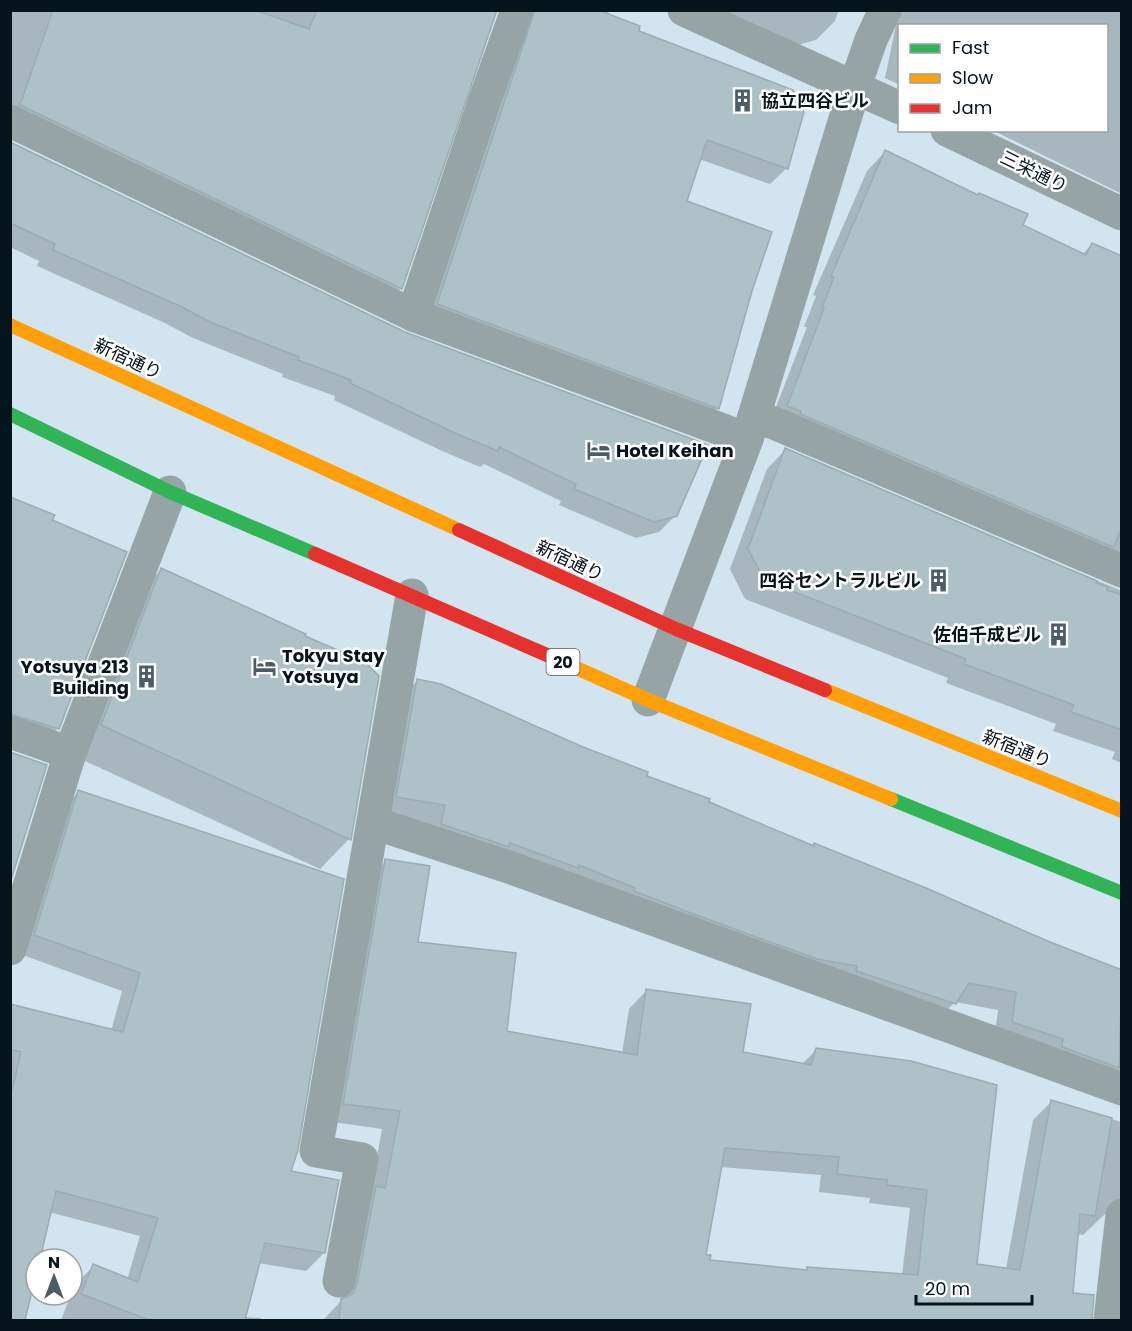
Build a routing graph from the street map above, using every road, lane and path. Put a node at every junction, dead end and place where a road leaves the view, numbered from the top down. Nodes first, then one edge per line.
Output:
1 (517, 10) edge
2 (684, 10) edge
3 (885, 10) edge
4 (855, 86) junction
5 (898, 107) edge
6 (10, 121) edge
7 (951, 132) edge
8 (1122, 214) edge
9 (413, 315) junction
10 (10, 325) edge
11 (10, 414) edge
12 (751, 428) junction
13 (170, 492) junction
14 (1122, 571) edge
15 (412, 595) junction
16 (676, 629) junction
17 (648, 700) junction
18 (10, 732) edge
19 (70, 753) junction
20 (1122, 811) edge
21 (375, 823) junction
22 (1122, 893) edge
23 (10, 950) edge
24 (1122, 1089) edge
25 (1122, 1215) edge
26 (339, 1281) dead end
27 (1110, 1320) edge

1 - 9 street
2 - 4 street
3 - 4 street
4 - 5 street
4 - 12 street
6 - 9 street
7 - 8 street, 三栄通り
9 - 12 street
10 - 16 highway, 新宿通り
11 - 13 highway, 20
12 - 14 street
12 - 16 street
13 - 15 highway, 20
13 - 19 street
15 - 17 highway, 20
15 - 21 street
16 - 17 street
16 - 20 highway, 新宿通り
17 - 22 highway, 20
18 - 19 street
19 - 23 street
21 - 24 street
21 - 26 street
25 - 27 street

